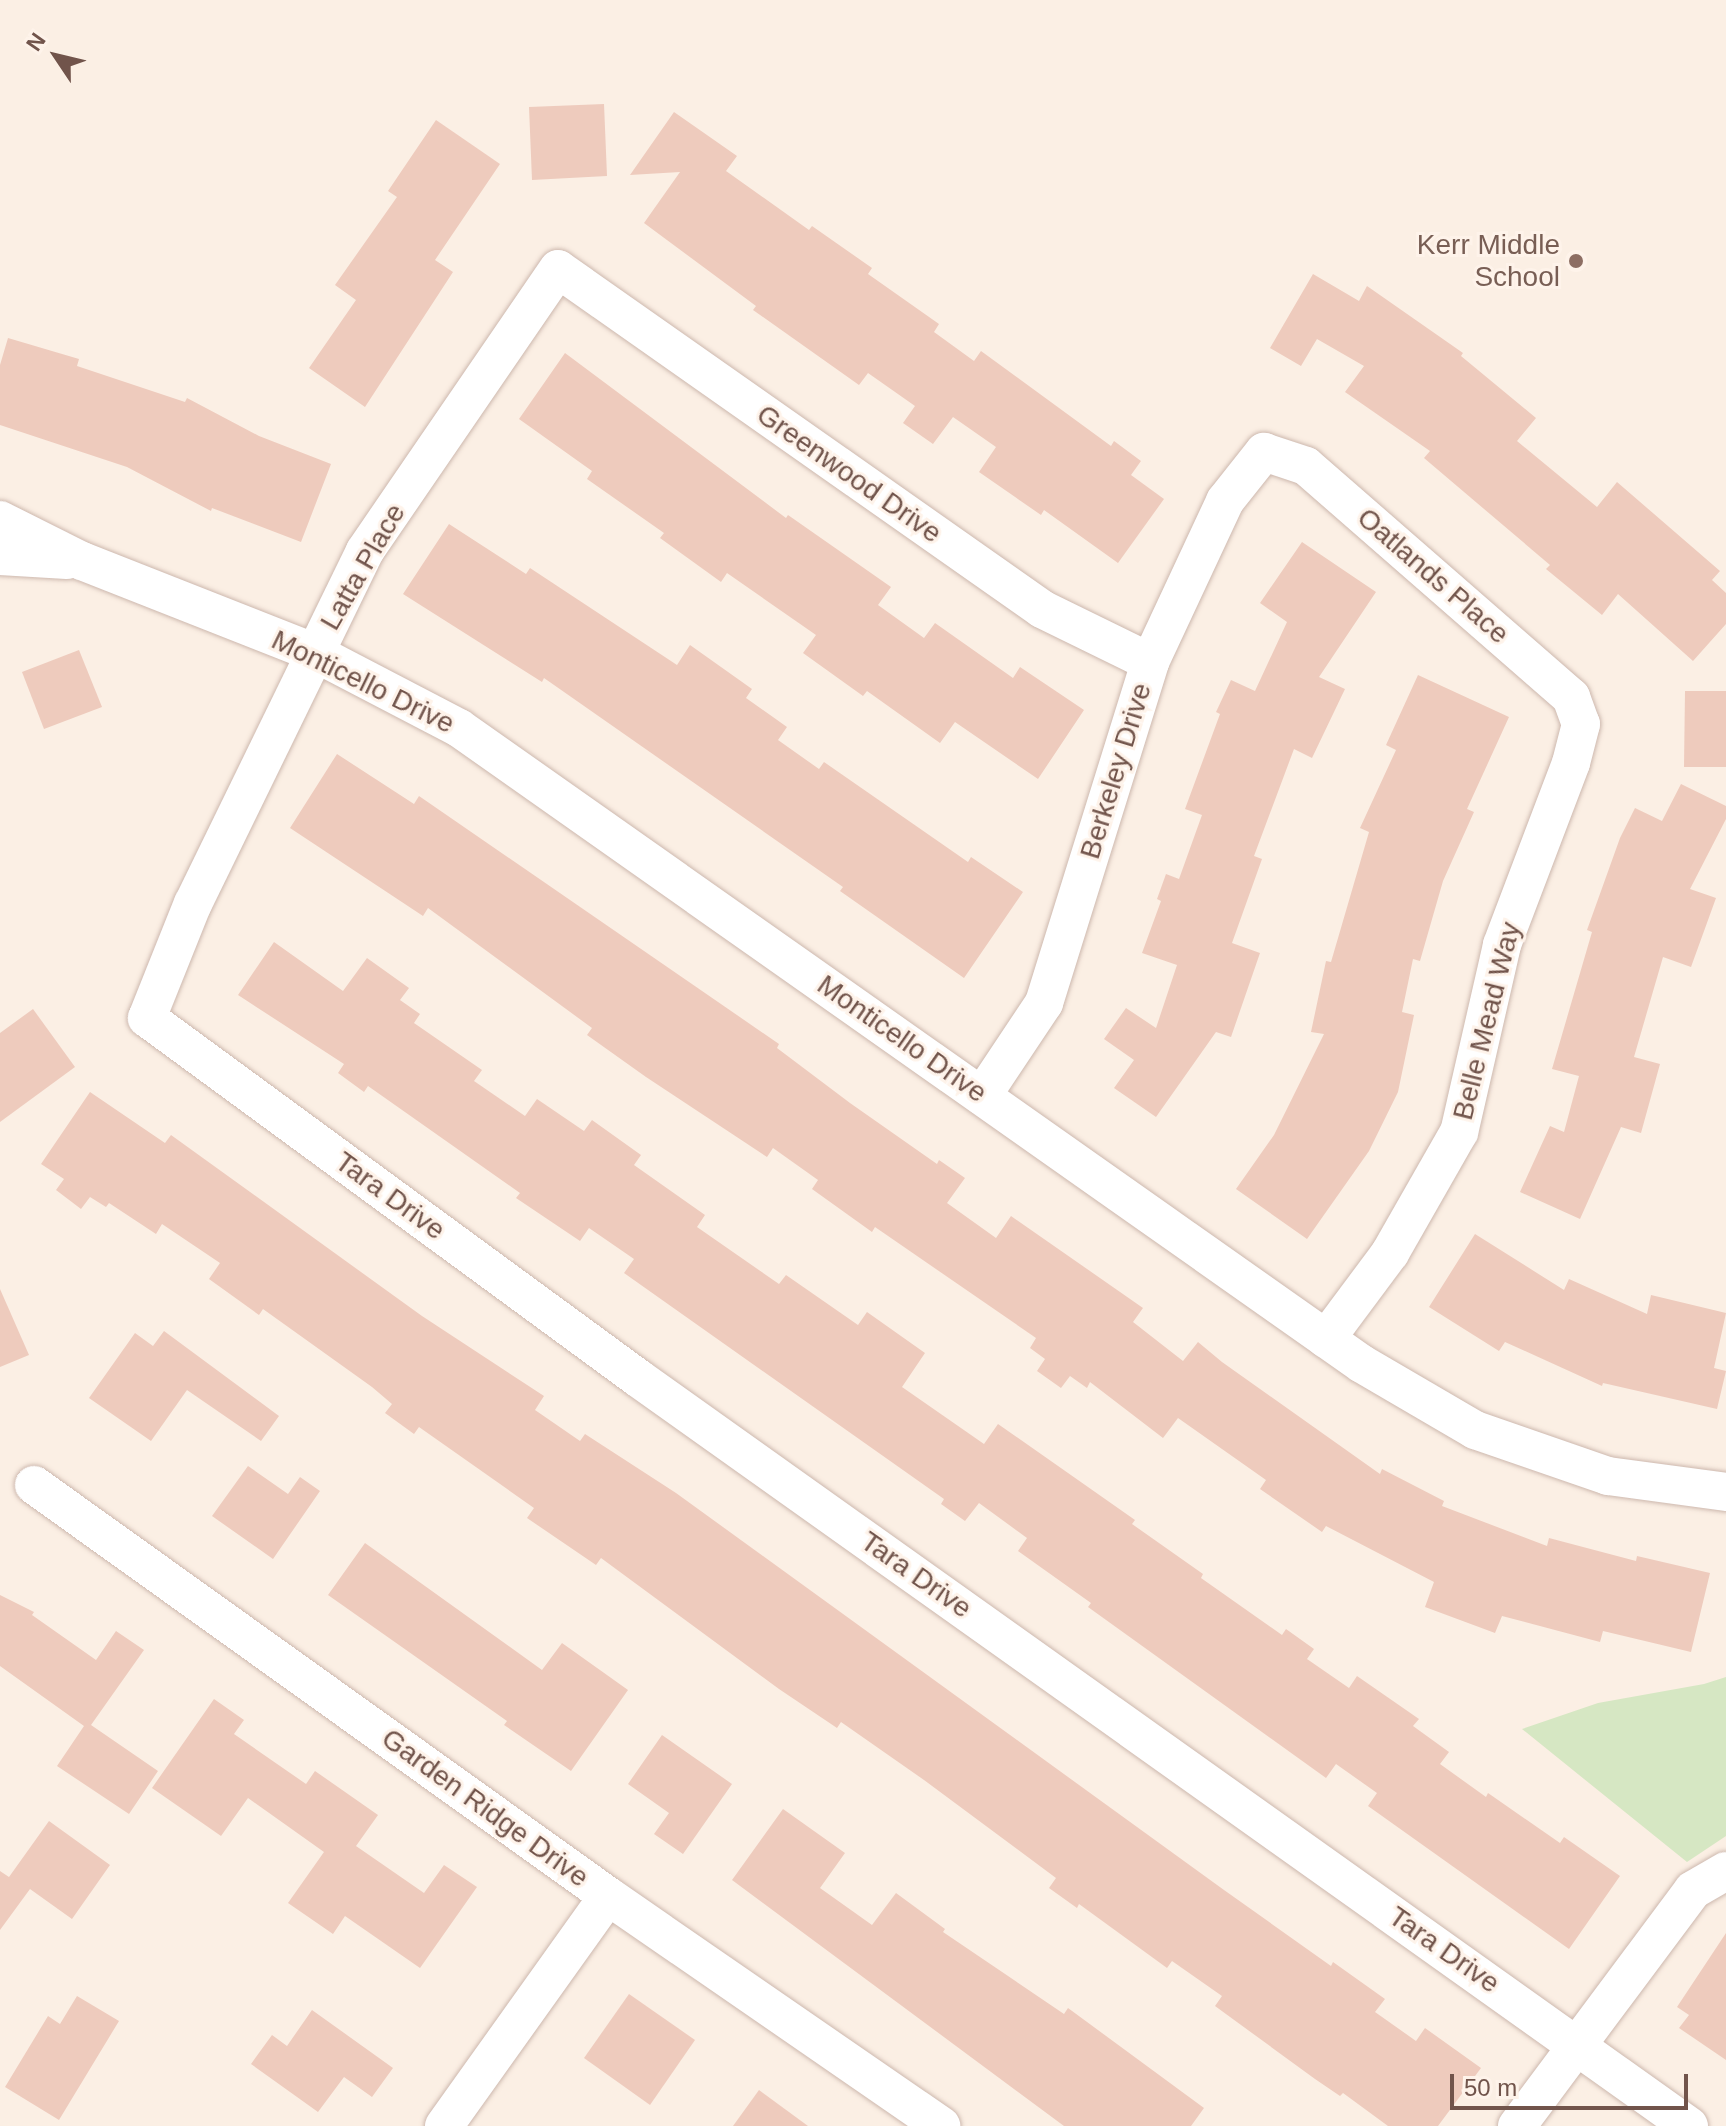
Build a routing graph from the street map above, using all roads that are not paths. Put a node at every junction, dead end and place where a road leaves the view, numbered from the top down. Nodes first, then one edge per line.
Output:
1 (558, 269) joint
2 (1264, 452) joint
3 (0, 520) edge
4 (0, 556) edge
5 (82, 561) junction
6 (315, 653) junction
7 (1150, 662) junction
8 (1581, 724) joint
9 (147, 1018) joint
10 (982, 1096) junction
11 (1326, 1339) junction
12 (34, 1485) dead end
13 (1726, 1492) edge
14 (1726, 1871) edge
15 (608, 1896) junction
16 (1578, 2045) junction
17 (444, 2126) edge
18 (941, 2126) edge
19 (1517, 2126) edge
20 (1689, 2126) edge

1 - 6 street, Latta Place
1 - 7 street, Greenwood Drive
2 - 7 street, Berkeley Drive
2 - 8 street, Oatlands Place
3 - 5 street, Monticello Drive
4 - 5 street, Monticello Drive
5 - 6 street, Monticello Drive
6 - 9 street, Latta Place
6 - 10 street, Monticello Drive
7 - 10 street, Berkeley Drive
8 - 11 street, Belle Mead Way
9 - 16 street, Tara Drive
10 - 11 street, Monticello Drive
11 - 13 street, Monticello Drive
12 - 15 street, Garden Ridge Drive
14 - 16 street
15 - 17 street
15 - 18 street, Garden Ridge Drive
16 - 19 street
16 - 20 street, Tara Drive

